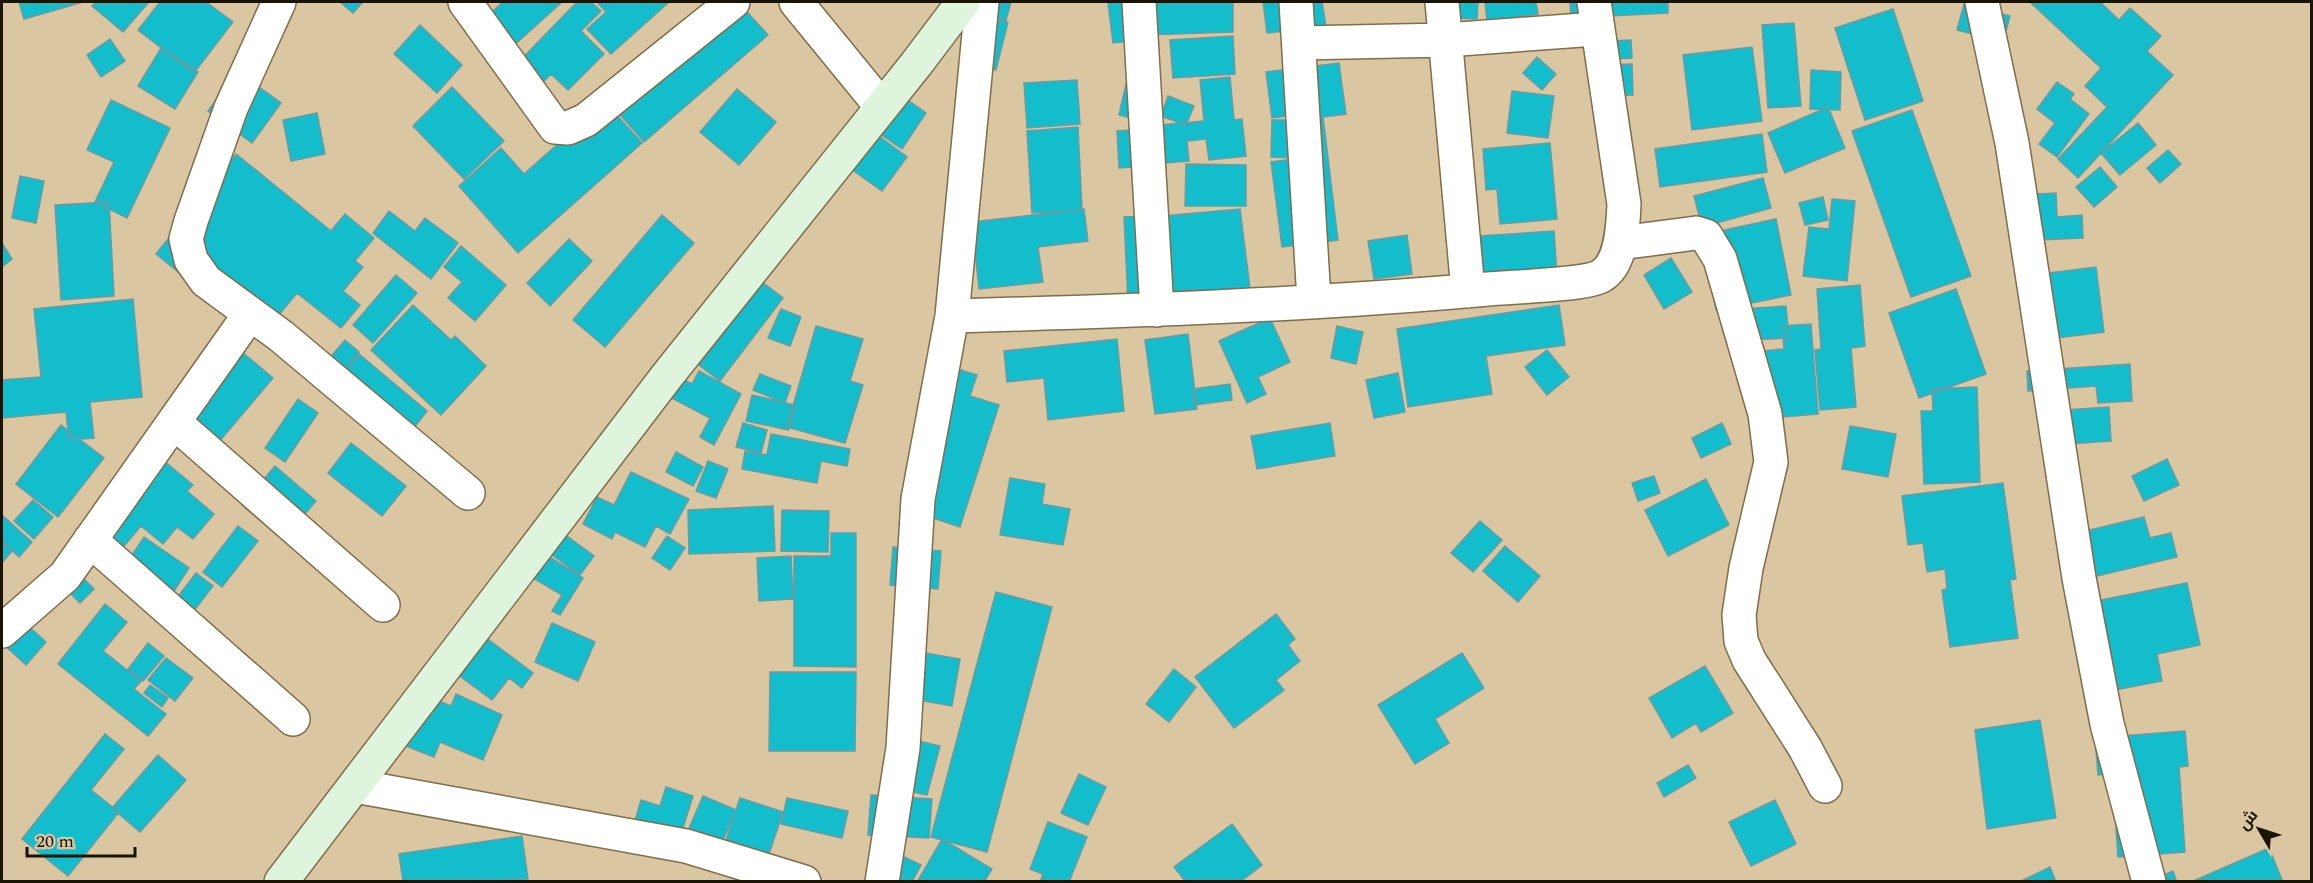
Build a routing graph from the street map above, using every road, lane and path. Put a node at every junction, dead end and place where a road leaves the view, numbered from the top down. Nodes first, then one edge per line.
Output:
1 (279, 2) edge
2 (733, 2) edge
3 (796, 2) edge
4 (963, 2) edge
5 (982, 2) edge
6 (1139, 2) edge
7 (1296, 2) edge
8 (1442, 2) edge
9 (1982, 2) edge
10 (473, 4) edge
11 (1595, 15) edge
12 (1446, 40) junction
13 (1299, 43) junction
14 (881, 106) junction
15 (1620, 243) junction
16 (1468, 291) junction
17 (1314, 300) junction
18 (1157, 310) junction
19 (250, 314) junction
20 (952, 316) junction
21 (174, 422) junction
22 (468, 493) dead end
23 (90, 540) junction
24 (383, 605) dead end
25 (2, 631) edge
26 (293, 719) dead end
27 (356, 786) junction
28 (1825, 786) dead end
29 (281, 882) edge
30 (804, 882) edge
31 (882, 882) edge
32 (2149, 882) edge

1 - 19 street
2 - 10 street
3 - 14 street
4 - 14 main road
5 - 20 street
6 - 18 street
7 - 13 street
8 - 12 street
9 - 32 street
11 - 12 street
11 - 15 street
12 - 13 street
12 - 16 street
13 - 17 street
14 - 27 main road
15 - 16 street
15 - 28 street
16 - 17 street
17 - 18 street
18 - 20 street
19 - 21 street
19 - 22 street
20 - 31 street
21 - 23 street
21 - 24 street
23 - 25 street
23 - 26 street
27 - 29 main road
27 - 30 street

